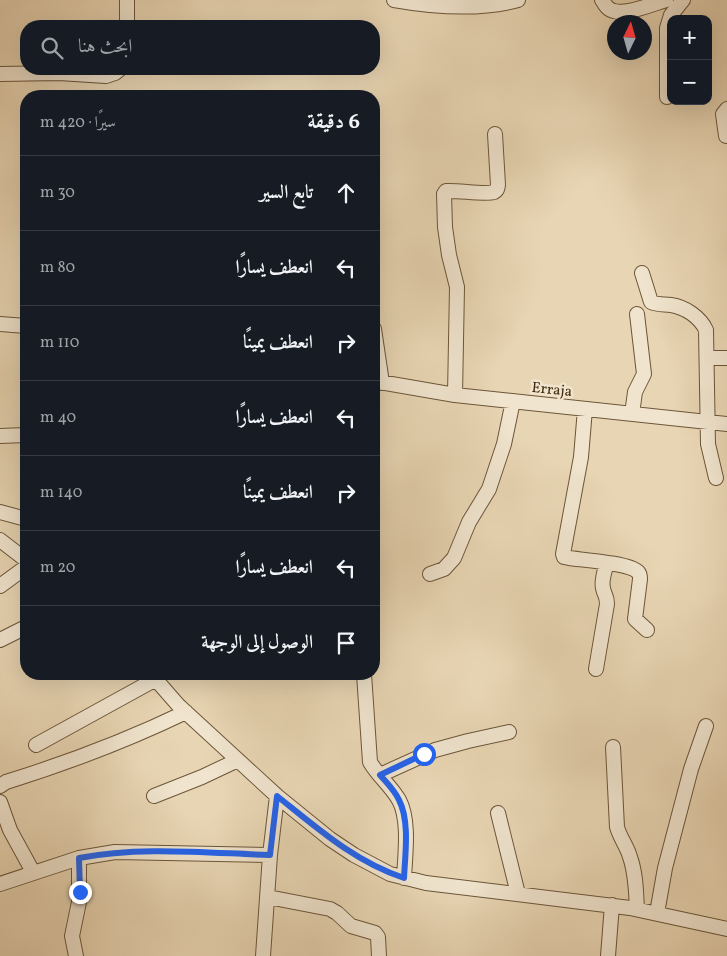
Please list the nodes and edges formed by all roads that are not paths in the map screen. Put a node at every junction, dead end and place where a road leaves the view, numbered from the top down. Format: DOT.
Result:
graph roads {
  1 [pos="127,0"];
  2 [pos="394,0"];
  3 [pos="518,0"];
  4 [pos="602,0"];
  5 [pos="666,0"];
  6 [pos="684,0"];
  7 [pos="127,20"];
  8 [pos="667,60"];
  9 [pos="0,74"];
  10 [pos="20,74"];
  11 [pos="90,75"];
  12 [pos="109,75"];
  13 [pos="727,109"];
  14 [pos="495,134"];
  15 [pos="726,136"];
  16 [pos="642,273"];
  17 [pos="637,314"];
  18 [pos="0,324"];
  19 [pos="20,326"];
  20 [pos="708,358"];
  21 [pos="727,358"];
  22 [pos="380,382"];
  23 [pos="455,395"];
  24 [pos="513,401"];
  25 [pos="585,409"];
  26 [pos="632,414"];
  27 [pos="708,422"];
  28 [pos="727,424"];
  29 [pos="20,435"];
  30 [pos="0,436"];
  31 [pos="716,478"];
  32 [pos="0,512"];
  33 [pos="20,517"];
  34 [pos="0,540"];
  35 [pos="20,555"];
  36 [pos="607,563"];
  37 [pos="20,571"];
  38 [pos="430,574"];
  39 [pos="0,586"];
  40 [pos="20,630"];
  41 [pos="646,630"];
  42 [pos="0,640"];
  43 [pos="596,669"];
  44 [pos="146,680"];
  45 [pos="157,680"];
  46 [pos="364,680"];
  47 [pos="186,712"];
  48 [pos="706,726"];
  49 [pos="509,732"];
  50 [pos="36,745"];
  51 [pos="613,747"];
  52 [pos="238,760"];
  53 [pos="380,775"];
  54 [pos="0,786"];
  55 [pos="154,796"];
  56 [pos="277,796"];
  57 [pos="0,802"];
  58 [pos="498,812"];
  59 [pos="270,855"];
  60 [pos="79,858"];
  61 [pos="33,872"];
  62 [pos="404,878"];
  63 [pos="0,884"];
  64 [pos="518,894"];
  65 [pos="268,897"];
  66 [pos="612,905"];
  67 [pos="637,909"];
  68 [pos="657,914"];
  69 [pos="727,929"];
  70 [pos="76,956"];
  71 [pos="263,956"];
  72 [pos="379,956"];
  73 [pos="608,956"];
  1 -- 7 [label="street"];
  2 -- 3 [label="street"];
  4 -- 5 [label="street"];
  6 -- 8 [label="street"];
  9 -- 10 [label="street"];
  11 -- 12 [label="street"];
  13 -- 15 [label="street"];
  14 -- 23 [label="street"];
  16 -- 20 [label="street"];
  17 -- 26 [label="street"];
  18 -- 19 [label="street"];
  20 -- 21 [label="street"];
  20 -- 27 [label="street"];
  22 -- 23 [label="street, Erraja"];
  23 -- 24 [label="street, Erraja"];
  24 -- 25 [label="street, Erraja"];
  24 -- 38 [label="street"];
  25 -- 26 [label="street, Erraja"];
  25 -- 36 [label="street"];
  26 -- 27 [label="street, Erraja"];
  27 -- 28 [label="street, Erraja"];
  27 -- 31 [label="street"];
  29 -- 30 [label="street"];
  32 -- 33 [label="street"];
  34 -- 35 [label="street"];
  36 -- 41 [label="street"];
  36 -- 43 [label="street"];
  37 -- 39 [label="street"];
  40 -- 42 [label="street"];
  44 -- 50 [label="street"];
  45 -- 47 [label="street"];
  46 -- 53 [label="street"];
  47 -- 52 [label="street"];
  47 -- 54 [label="street"];
  48 -- 68 [label="street"];
  49 -- 53 [label="street"];
  51 -- 67 [label="street"];
  52 -- 55 [label="street"];
  52 -- 56 [label="street"];
  53 -- 62 [label="street"];
  56 -- 59 [label="street"];
  56 -- 62 [label="street"];
  57 -- 61 [label="street"];
  58 -- 64 [label="street"];
  59 -- 60 [label="street"];
  59 -- 65 [label="street"];
  60 -- 61 [label="street"];
  60 -- 70 [label="street"];
  61 -- 63 [label="street"];
  62 -- 64 [label="street"];
  64 -- 66 [label="street"];
  65 -- 71 [label="street"];
  65 -- 72 [label="street"];
  66 -- 67 [label="street"];
  66 -- 73 [label="street"];
  67 -- 68 [label="street"];
  68 -- 69 [label="street"];
}
